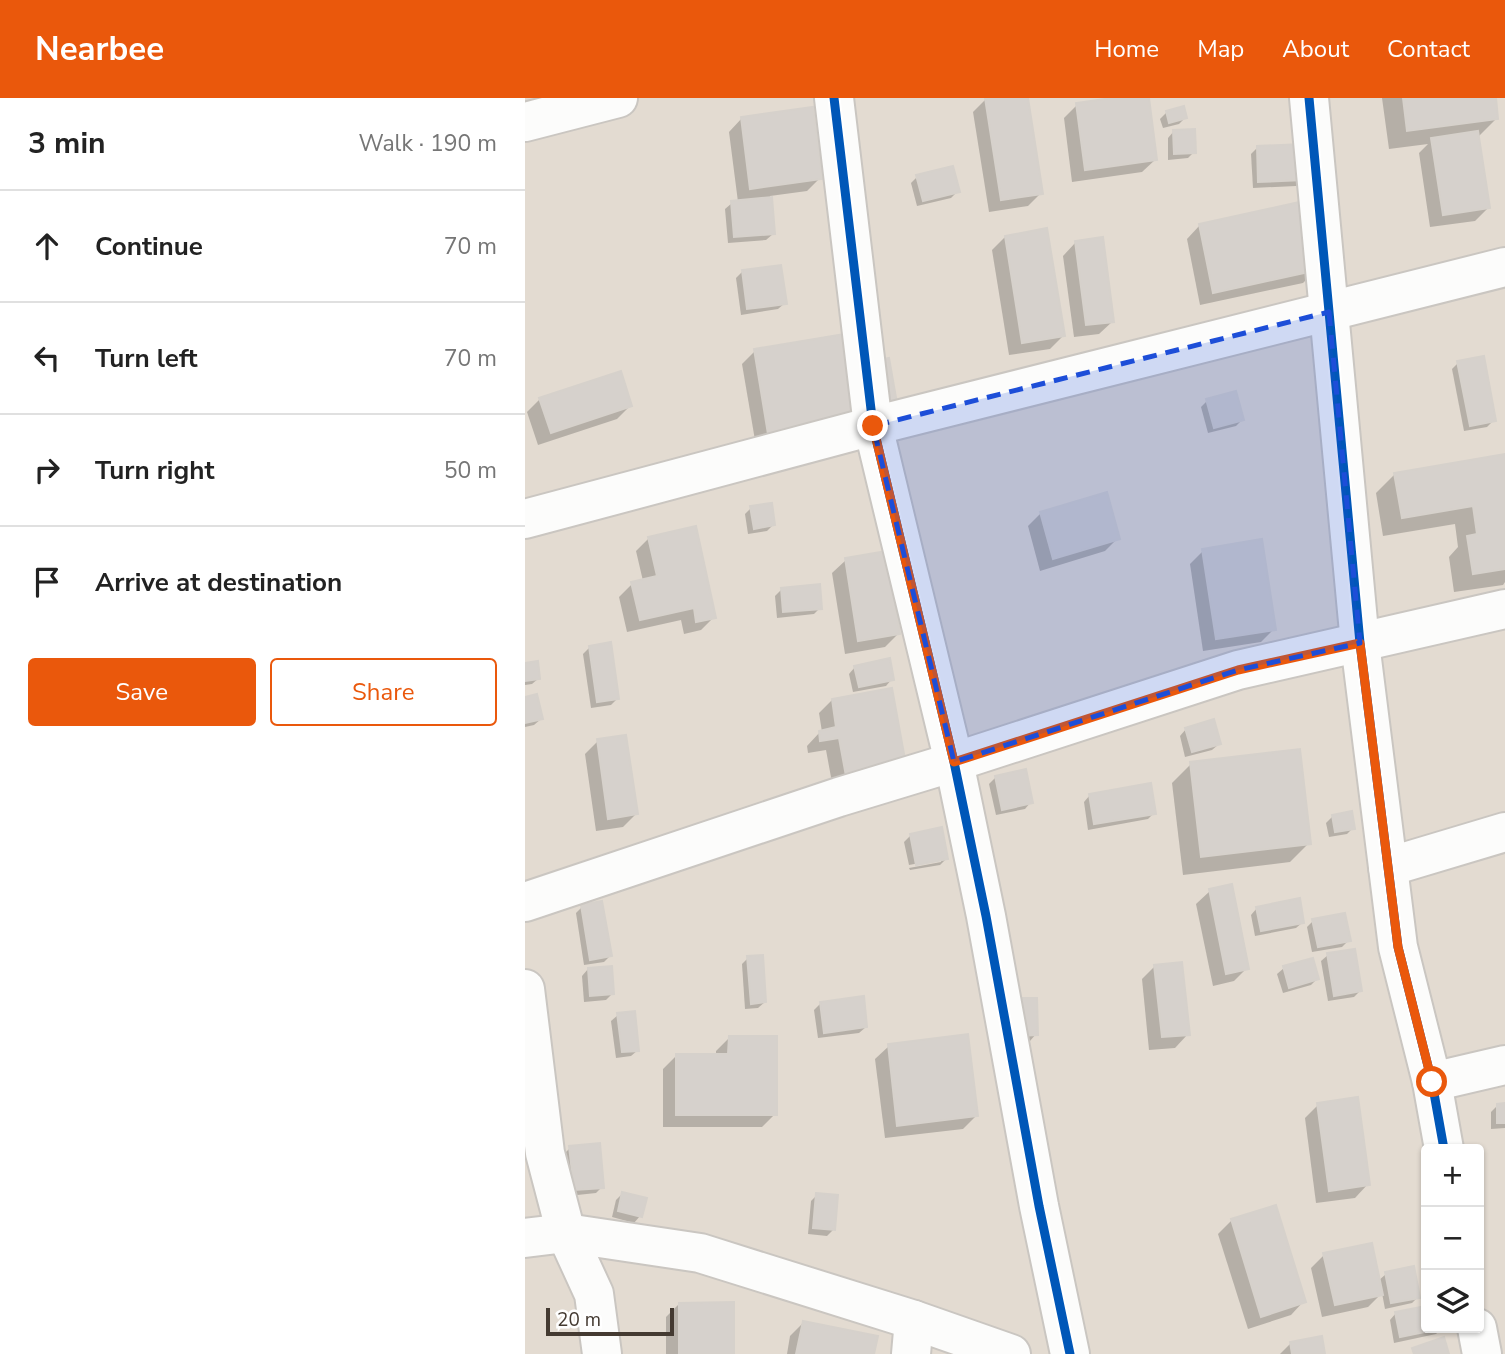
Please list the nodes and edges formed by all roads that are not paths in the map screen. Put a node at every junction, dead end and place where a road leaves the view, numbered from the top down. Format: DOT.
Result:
graph roads {
  1 [pos="618,98"];
  2 [pos="834,98"];
  3 [pos="1309,98"];
  4 [pos="525,122"];
  5 [pos="1505,267"];
  6 [pos="1329,312"];
  7 [pos="873,426"];
  8 [pos="525,519"];
  9 [pos="1505,609"];
  10 [pos="1360,643"];
  11 [pos="954,762"];
  12 [pos="1505,832"];
  13 [pos="1388,867"];
  14 [pos="525,902"];
  15 [pos="525,989"];
  16 [pos="1505,1065"];
  17 [pos="1432,1082"];
  18 [pos="1443,1144"];
  19 [pos="566,1233"];
  20 [pos="525,1238"];
  21 [pos="1478,1333"];
  22 [pos="913,1337"];
  23 [pos="602,1354"];
  24 [pos="1011,1354"];
  25 [pos="1070,1354"];
  26 [pos="1482,1354"];
  1 -- 4 [label="street"];
  2 -- 7 [label="street"];
  3 -- 6 [label="street"];
  5 -- 6 [label="street"];
  6 -- 7 [label="street"];
  6 -- 10 [label="street"];
  7 -- 8 [label="street"];
  7 -- 11 [label="street"];
  9 -- 10 [label="street"];
  10 -- 11 [label="street"];
  10 -- 13 [label="street"];
  11 -- 14 [label="street"];
  11 -- 25 [label="street"];
  12 -- 13 [label="street"];
  13 -- 17 [label="street"];
  15 -- 19 [label="street"];
  16 -- 17 [label="street"];
  17 -- 18 [label="street"];
  19 -- 20 [label="street"];
  19 -- 22 [label="street"];
  19 -- 23 [label="street"];
  21 -- 26 [label="street"];
  22 -- 24 [label="street"];
}
